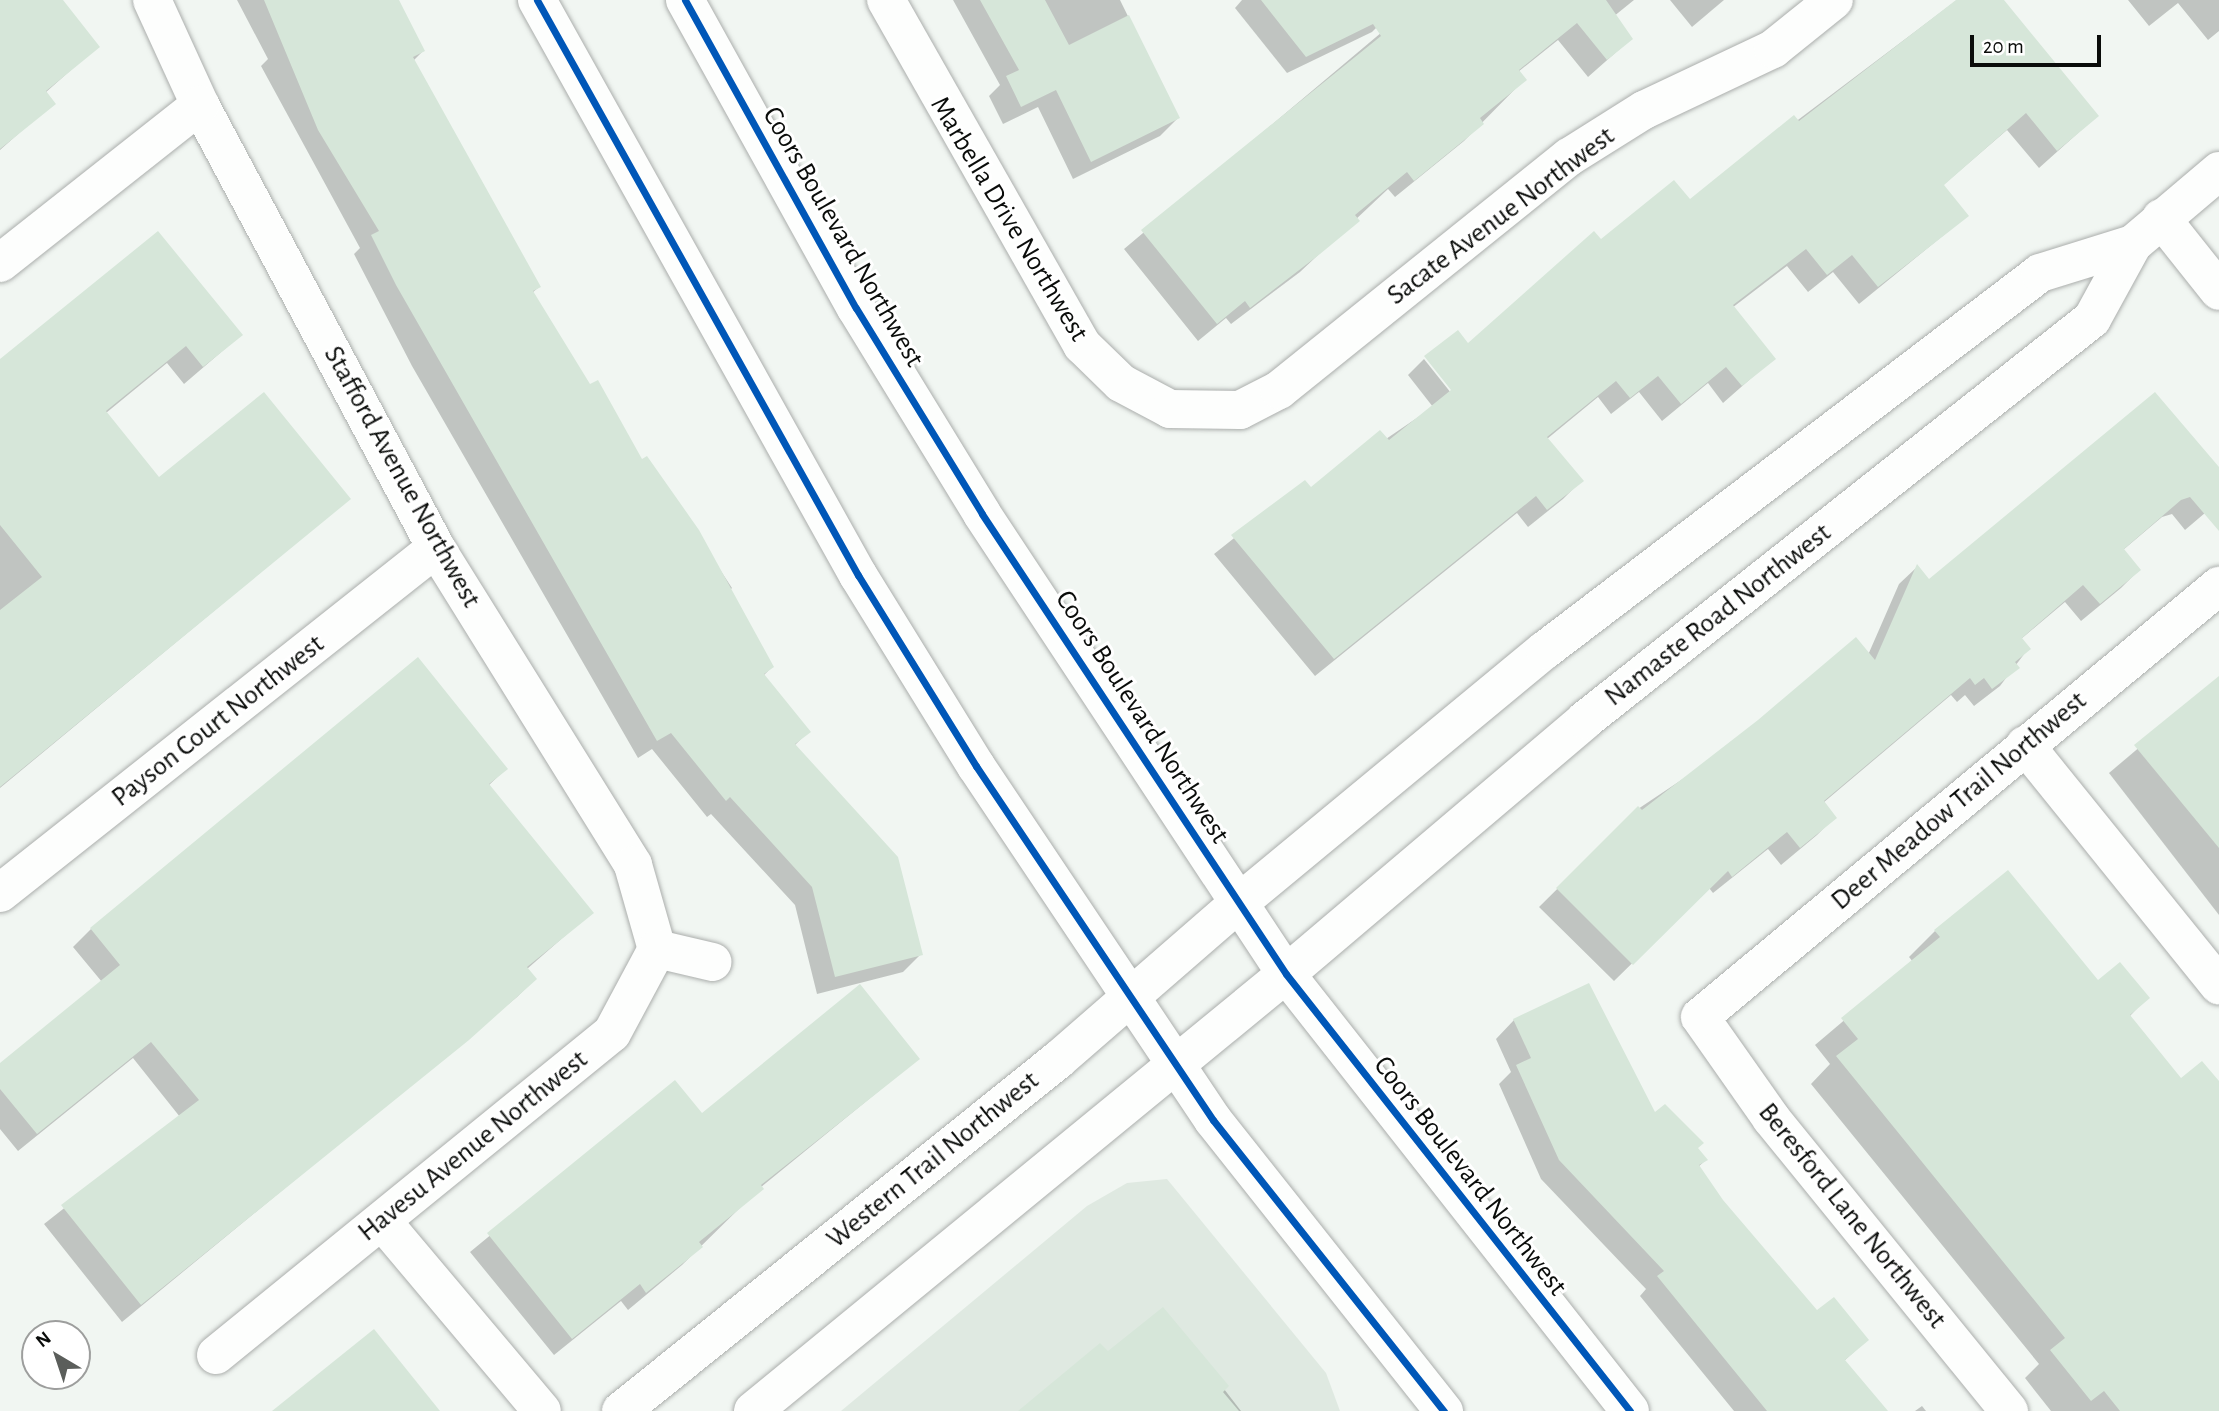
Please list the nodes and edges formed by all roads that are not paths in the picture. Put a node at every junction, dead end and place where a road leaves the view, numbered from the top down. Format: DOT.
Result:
graph roads {
  1 [pos="152,0"];
  2 [pos="537,0"];
  3 [pos="685,0"];
  4 [pos="886,0"];
  5 [pos="1834,0"];
  6 [pos="200,105"];
  7 [pos="2219,171"];
  8 [pos="2161,218"];
  9 [pos="2133,244"];
  10 [pos="0,263"];
  11 [pos="2219,291"];
  12 [pos="1209,408"];
  13 [pos="436,548"];
  14 [pos="2219,586"];
  15 [pos="2025,746"];
  16 [pos="0,893"];
  17 [pos="1240,902"];
  18 [pos="657,949"];
  19 [pos="713,962"];
  20 [pos="1286,974"];
  21 [pos="2219,985"];
  22 [pos="1127,998"];
  23 [pos="1700,1017"];
  24 [pos="1177,1069"];
  25 [pos="382,1221"];
  26 [pos="216,1355"];
  27 [pos="542,1411"];
  28 [pos="621,1411"];
  29 [pos="753,1411"];
  30 [pos="1444,1411"];
  31 [pos="1630,1411"];
  32 [pos="2009,1411"];
  1 -- 6 [label="street, Stafford Avenue Northwest"];
  2 -- 22 [label="street"];
  3 -- 17 [label="street, Coors Boulevard Northwest"];
  4 -- 12 [label="street, Marbella Drive Northwest"];
  5 -- 12 [label="street, Sacate Avenue Northwest"];
  6 -- 10 [label="street"];
  6 -- 13 [label="street, Stafford Avenue Northwest"];
  7 -- 8 [label="street, Namaste Road Northwest"];
  8 -- 9 [label="street, Namaste Road Northwest"];
  8 -- 11 [label="street"];
  9 -- 17 [label="street, Namaste Road Northwest"];
  9 -- 20 [label="street, Namaste Road Northwest"];
  13 -- 16 [label="street, Payson Court Northwest"];
  13 -- 18 [label="street, Stafford Avenue Northwest"];
  14 -- 15 [label="street, Deer Meadow Trail Northwest"];
  15 -- 21 [label="street"];
  15 -- 23 [label="street, Deer Meadow Trail Northwest"];
  17 -- 20 [label="street, Coors Boulevard Northwest"];
  17 -- 22 [label="street, Western Trail Northwest"];
  18 -- 19 [label="street"];
  18 -- 25 [label="street, Havesu Avenue Northwest"];
  20 -- 24 [label="street"];
  20 -- 31 [label="street, Coors Boulevard Northwest"];
  22 -- 24 [label="street"];
  22 -- 28 [label="street, Western Trail Northwest"];
  23 -- 32 [label="street, Beresford Lane Northwest"];
  24 -- 29 [label="street"];
  24 -- 30 [label="street"];
  25 -- 26 [label="street, Havesu Avenue Northwest"];
  25 -- 27 [label="street"];
}
